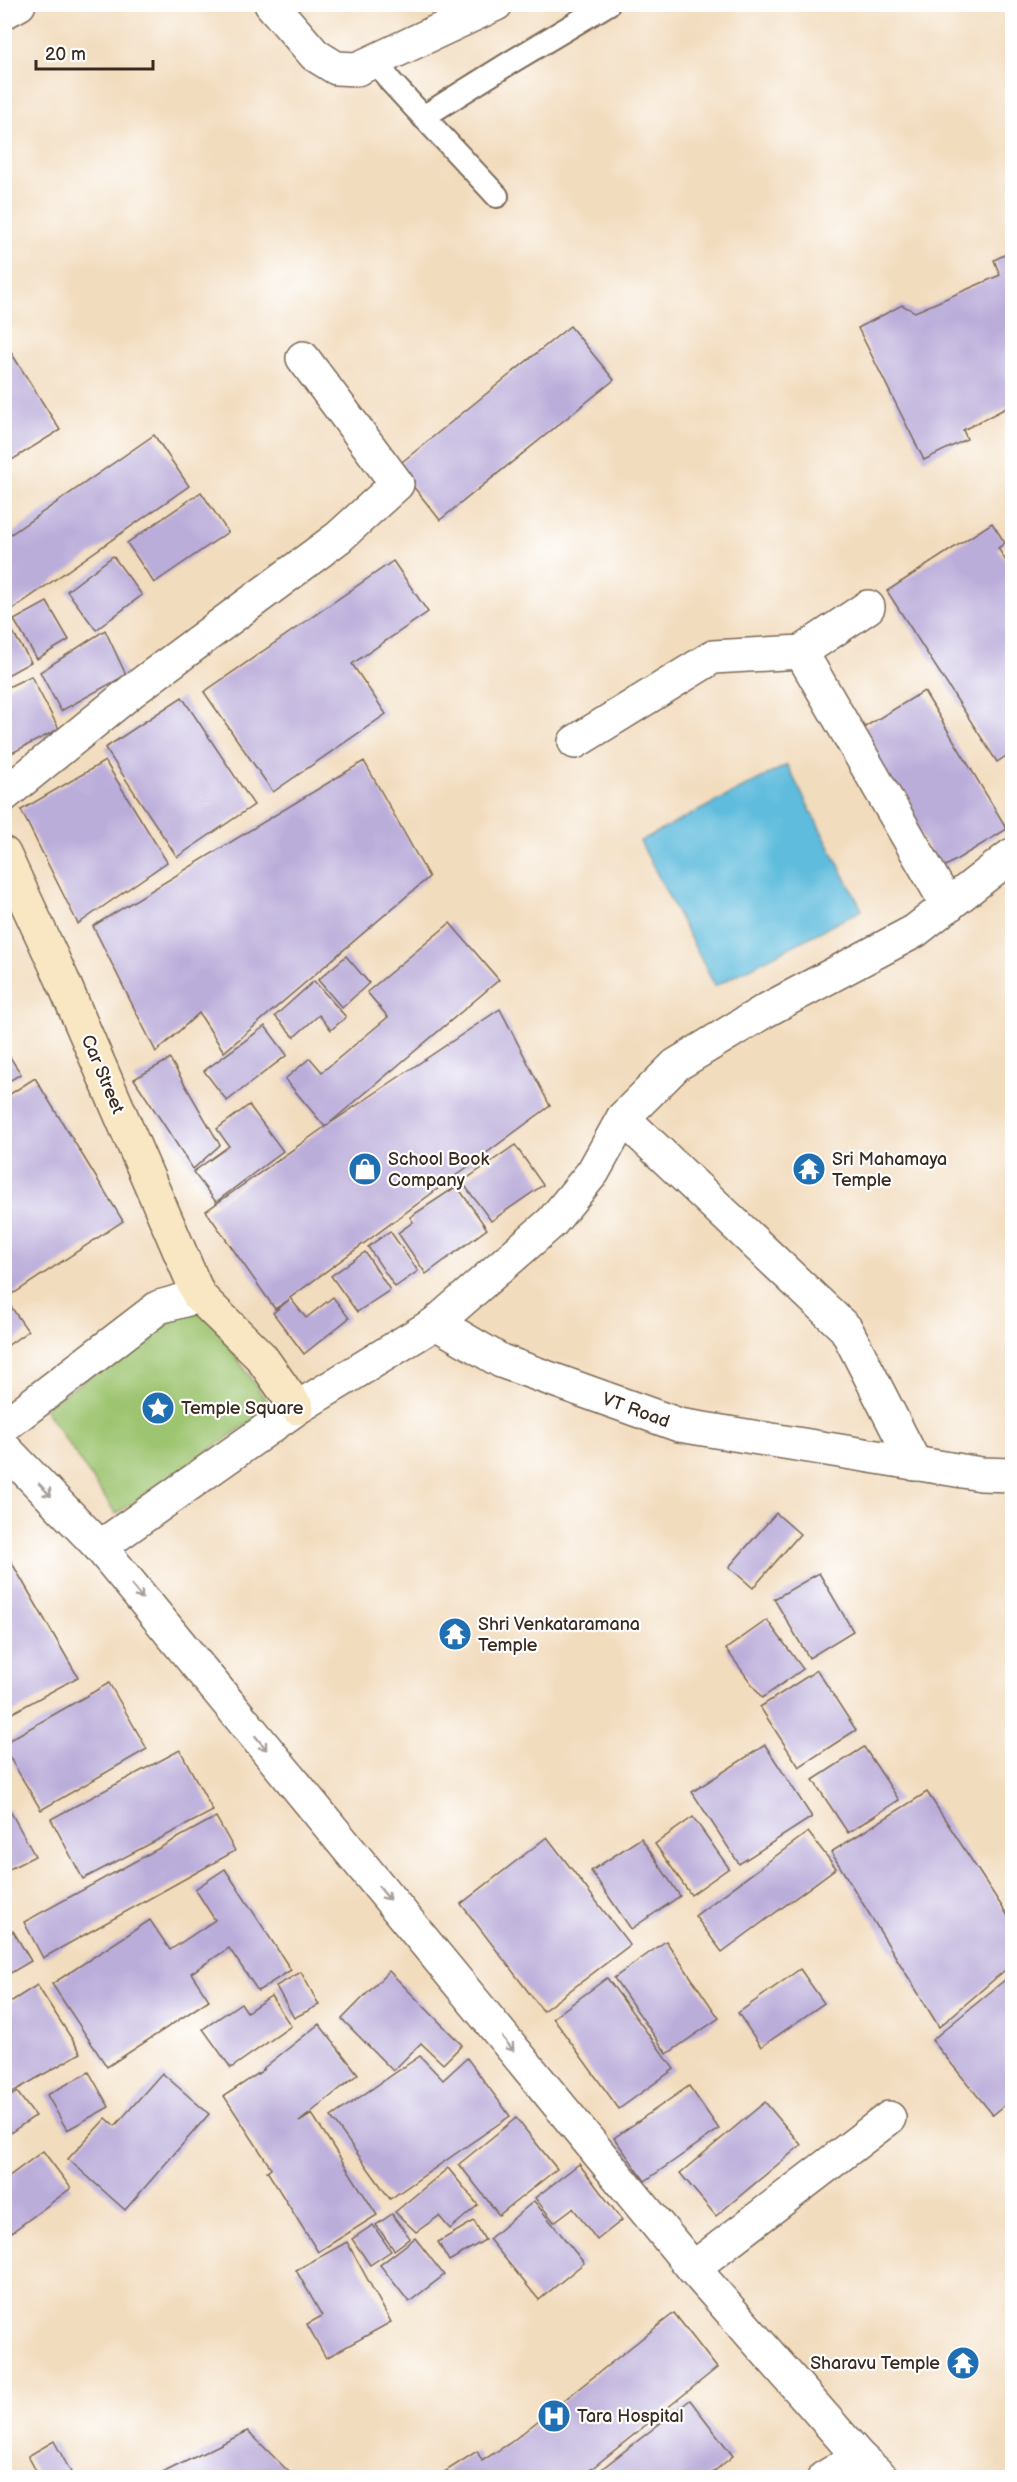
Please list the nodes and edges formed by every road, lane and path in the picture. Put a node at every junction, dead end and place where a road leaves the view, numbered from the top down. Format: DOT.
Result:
graph roads {
  1 [pos="19,4"];
  2 [pos="271,4"];
  3 [pos="496,4"];
  4 [pos="608,4"];
  5 [pos="4,12"];
  6 [pos="375,61"];
  7 [pos="423,117"];
  8 [pos="497,196"];
  9 [pos="303,358"];
  10 [pos="868,607"];
  11 [pos="801,652"];
  12 [pos="575,742"];
  13 [pos="4,795"];
  14 [pos="4,854"];
  15 [pos="1012,855"];
  16 [pos="948,906"];
  17 [pos="623,1118"];
  18 [pos="199,1296"];
  19 [pos="436,1323"];
  20 [pos="297,1408"];
  21 [pos="4,1426"];
  22 [pos="4,1448"];
  23 [pos="915,1464"];
  24 [pos="1012,1475"];
  25 [pos="99,1547"];
  26 [pos="889,2118"];
  27 [pos="693,2268"];
  28 [pos="870,2467"];
  29 [pos="824,2478"];
  1 -- 5 [label="street"];
  2 -- 6 [label="street"];
  3 -- 6 [label="street"];
  4 -- 7 [label="lane"];
  6 -- 7 [label="lane"];
  7 -- 8 [label="lane"];
  9 -- 13 [label="street"];
  10 -- 11 [label="street"];
  11 -- 12 [label="street"];
  11 -- 16 [label="street"];
  14 -- 18 [label="main road, Car Street"];
  15 -- 16 [label="street"];
  16 -- 17 [label="street"];
  17 -- 19 [label="street"];
  17 -- 23 [label="street"];
  18 -- 20 [label="main road"];
  18 -- 21 [label="street"];
  19 -- 20 [label="street"];
  19 -- 23 [label="street, VT Road"];
  20 -- 25 [label="street"];
  22 -- 25 [label="street, one-way"];
  23 -- 24 [label="street, VT Road"];
  25 -- 27 [label="street, one-way"];
  26 -- 27 [label="street"];
  27 -- 28 [label="street"];
  28 -- 29 [label="street"];
}
